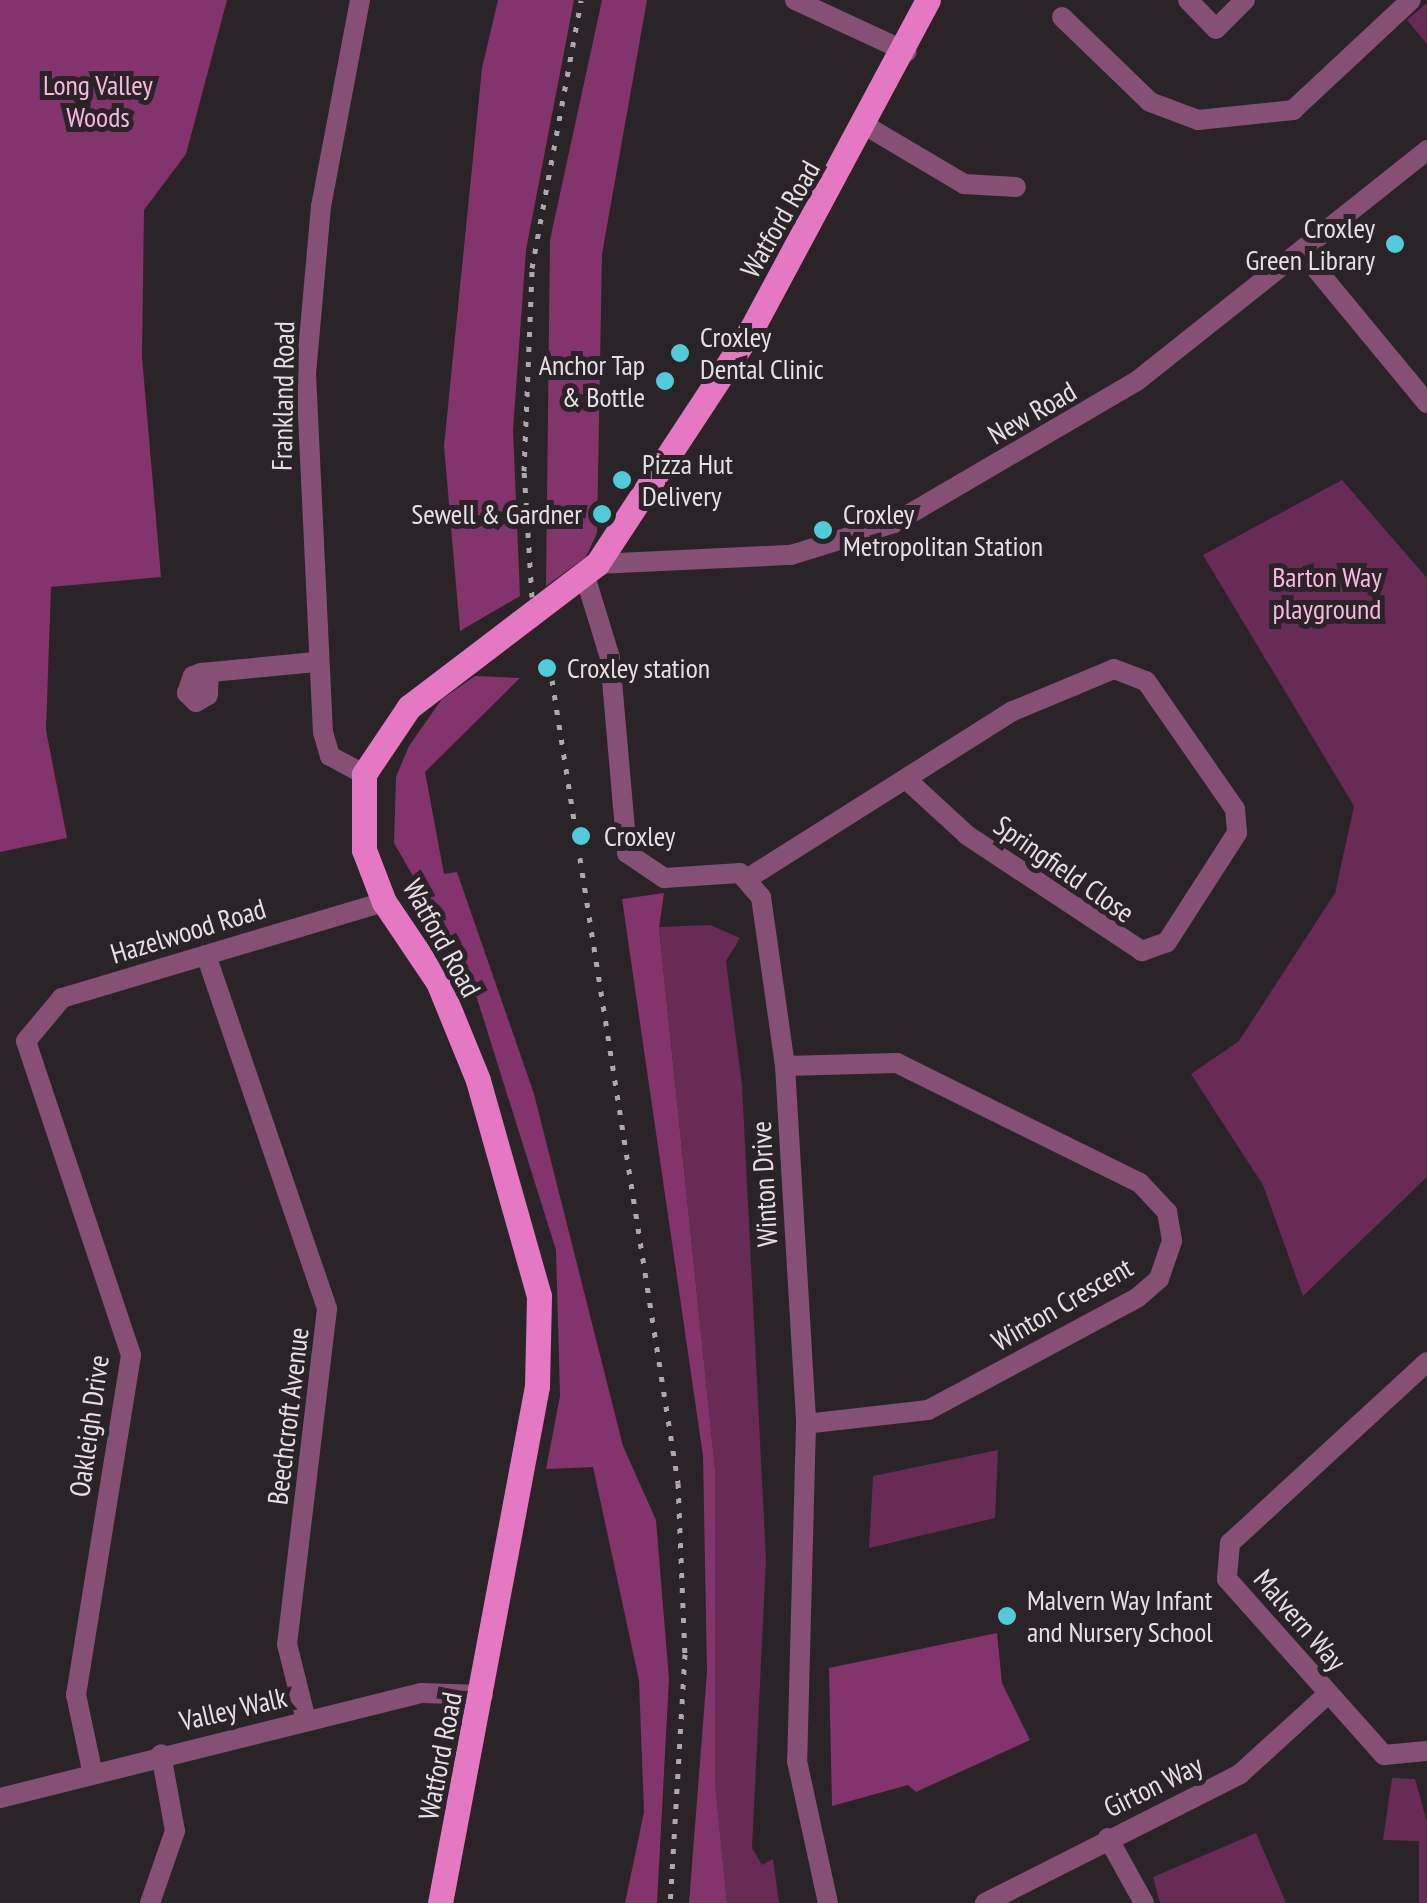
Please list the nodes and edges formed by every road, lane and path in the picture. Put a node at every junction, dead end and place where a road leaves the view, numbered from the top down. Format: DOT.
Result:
graph roads {
  1 [pos="360,0"];
  2 [pos="795,0"];
  3 [pos="928,0"];
  4 [pos="1188,0"];
  5 [pos="1245,0"];
  6 [pos="1411,0"];
  7 [pos="1062,16"];
  8 [pos="907,52"];
  9 [pos="868,128"];
  10 [pos="1427,150"];
  11 [pos="1016,188"];
  12 [pos="1302,252"];
  13 [pos="1427,402"];
  14 [pos="591,570"];
  15 [pos="315,662"];
  16 [pos="209,673"];
  17 [pos="364,774"];
  18 [pos="908,781"];
  19 [pos="750,877"];
  20 [pos="384,902"];
  21 [pos="206,955"];
  22 [pos="26,1041"];
  23 [pos="785,1066"];
  24 [pos="1427,1362"];
  25 [pos="806,1424"];
  26 [pos="1328,1694"];
  27 [pos="483,1695"];
  28 [pos="306,1720"];
  29 [pos="1427,1751"];
  30 [pos="161,1754"];
  31 [pos="92,1770"];
  32 [pos="0,1798"];
  33 [pos="1108,1838"];
  34 [pos="150,1903"];
  35 [pos="440,1903"];
  36 [pos="828,1903"];
  37 [pos="985,1903"];
  38 [pos="1144,1903"];
  1 -- 15 [label="street, Frankland Road"];
  2 -- 8 [label="street"];
  3 -- 8 [label="main road, Watford Road"];
  4 -- 5 [label="street"];
  6 -- 7 [label="street"];
  8 -- 9 [label="main road, Watford Road"];
  9 -- 11 [label="street"];
  9 -- 14 [label="main road, Watford Road"];
  10 -- 12 [label="street, New Road"];
  12 -- 13 [label="street"];
  12 -- 14 [label="street, New Road"];
  14 -- 17 [label="main road, Watford Road"];
  14 -- 19 [label="street"];
  15 -- 16 [label="street"];
  15 -- 17 [label="street, Frankland Road"];
  17 -- 20 [label="main road, Watford Road"];
  18 -- 18 [label="street, Springfield Close"];
  18 -- 19 [label="street, Springfield Close"];
  19 -- 23 [label="street, Winton Drive"];
  20 -- 21 [label="street, Hazelwood Road"];
  20 -- 27 [label="main road, Watford Road"];
  21 -- 22 [label="street, Hazelwood Road"];
  21 -- 28 [label="street, Beechcroft Avenue"];
  22 -- 31 [label="street, Oakleigh Drive"];
  23 -- 25 [label="street, Winton Drive"];
  23 -- 25 [label="street, Winton Crescent"];
  24 -- 26 [label="street, Malvern Way"];
  25 -- 36 [label="street, Winton Drive"];
  26 -- 29 [label="street, Malvern Way"];
  26 -- 33 [label="street, Girton Way"];
  27 -- 28 [label="street, Valley Walk"];
  27 -- 35 [label="main road, Watford Road"];
  28 -- 30 [label="street, Valley Walk"];
  30 -- 31 [label="street, Valley Walk"];
  30 -- 34 [label="street"];
  31 -- 32 [label="street, Valley Walk"];
  33 -- 37 [label="street, Girton Way"];
  33 -- 38 [label="street"];
}
